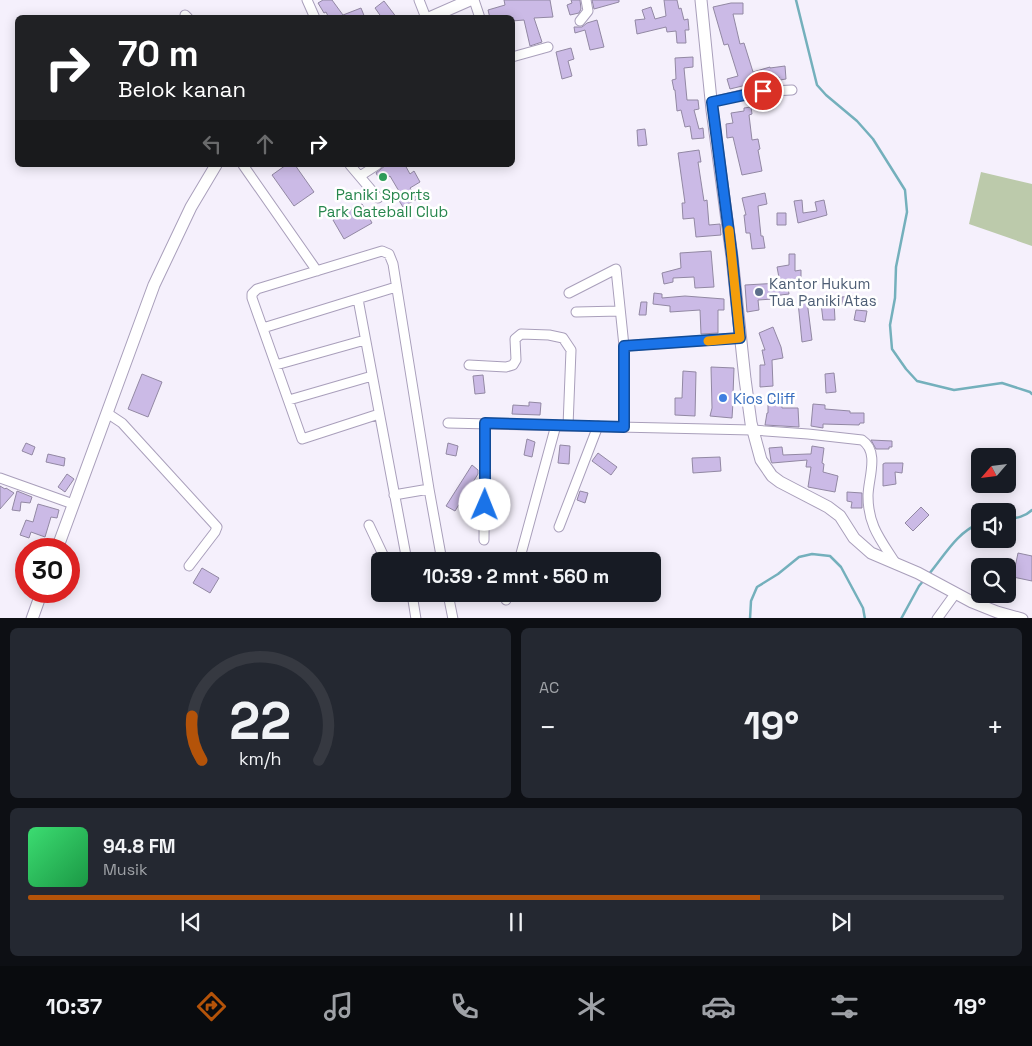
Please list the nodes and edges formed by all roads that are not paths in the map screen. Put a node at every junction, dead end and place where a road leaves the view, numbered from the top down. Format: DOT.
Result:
graph roads {
  1 [pos="307,0"];
  2 [pos="419,0"];
  3 [pos="470,0"];
  4 [pos="474,0"];
  5 [pos="586,0"];
  6 [pos="701,0"];
  7 [pos="314,15"];
  8 [pos="426,15"];
  9 [pos="435,15"];
  10 [pos="479,15"];
  11 [pos="580,21"];
  12 [pos="548,47"];
  13 [pos="515,56"];
  14 [pos="792,90"];
  15 [pos="712,102"];
  16 [pos="215,167"];
  17 [pos="244,167"];
  18 [pos="352,167"];
  19 [pos="374,167"];
  20 [pos="360,176"];
  21 [pos="378,198"];
  22 [pos="317,272"];
  23 [pos="396,287"];
  24 [pos="568,294"];
  25 [pos="358,299"];
  26 [pos="620,311"];
  27 [pos="576,312"];
  28 [pos="263,328"];
  29 [pos="740,338"];
  30 [pos="365,340"];
  31 [pos="624,346"];
  32 [pos="276,365"];
  33 [pos="468,365"];
  34 [pos="372,376"];
  35 [pos="289,400"];
  36 [pos="107,413"];
  37 [pos="379,414"];
  38 [pos="448,423"];
  39 [pos="485,423"];
  40 [pos="556,425"];
  41 [pos="568,426"];
  42 [pos="598,426"];
  43 [pos="624,427"];
  44 [pos="752,430"];
  45 [pos="0,478"];
  46 [pos="428,489"];
  47 [pos="394,495"];
  48 [pos="73,504"];
  49 [pos="369,525"];
  50 [pos="559,527"];
  51 [pos="61,538"];
  52 [pos="484,540"];
  53 [pos="382,552"];
  54 [pos="405,552"];
  55 [pos="440,552"];
  56 [pos="521,552"];
  57 [pos="897,565"];
  58 [pos="189,566"];
  59 [pos="955,594"];
  60 [pos="413,602"];
  61 [pos="450,602"];
  62 [pos="38,603"];
  63 [pos="414,617"];
  64 [pos="1009,617"];
  65 [pos="32,618"];
  66 [pos="453,618"];
  67 [pos="937,618"];
  68 [pos="1022,618"];
  1 -- 7 [label="street"];
  2 -- 8 [label="street"];
  3 -- 9 [label="street"];
  4 -- 10 [label="street"];
  5 -- 11 [label="street"];
  6 -- 15 [label="street"];
  12 -- 13 [label="street"];
  14 -- 15 [label="street"];
  15 -- 29 [label="street"];
  16 -- 36 [label="street"];
  17 -- 22 [label="street"];
  18 -- 20 [label="street"];
  19 -- 20 [label="street"];
  20 -- 21 [label="street"];
  22 -- 23 [label="street"];
  22 -- 28 [label="street"];
  23 -- 25 [label="street"];
  23 -- 46 [label="street"];
  24 -- 26 [label="street"];
  25 -- 28 [label="street"];
  25 -- 30 [label="street"];
  26 -- 27 [label="street"];
  26 -- 31 [label="street"];
  28 -- 32 [label="street"];
  29 -- 31 [label="street"];
  29 -- 44 [label="street"];
  30 -- 32 [label="street"];
  30 -- 34 [label="street"];
  31 -- 43 [label="street"];
  32 -- 35 [label="street"];
  33 -- 41 [label="street"];
  34 -- 35 [label="street"];
  34 -- 37 [label="street"];
  35 -- 37 [label="street"];
  36 -- 48 [label="street"];
  36 -- 58 [label="street"];
  37 -- 47 [label="street"];
  38 -- 39 [label="street"];
  39 -- 40 [label="street"];
  39 -- 52 [label="street"];
  40 -- 41 [label="street"];
  40 -- 56 [label="street"];
  41 -- 42 [label="street"];
  42 -- 43 [label="street"];
  42 -- 50 [label="street"];
  43 -- 44 [label="street"];
  44 -- 57 [label="street"];
  44 -- 57 [label="street"];
  45 -- 48 [label="street"];
  46 -- 47 [label="street"];
  46 -- 55 [label="street"];
  47 -- 54 [label="street"];
  48 -- 51 [label="street"];
  49 -- 53 [label="street"];
  57 -- 59 [label="street"];
  59 -- 64 [label="street"];
  59 -- 67 [label="street"];
  60 -- 63 [label="street"];
  61 -- 66 [label="street"];
  62 -- 65 [label="street"];
  64 -- 68 [label="street"];
}
